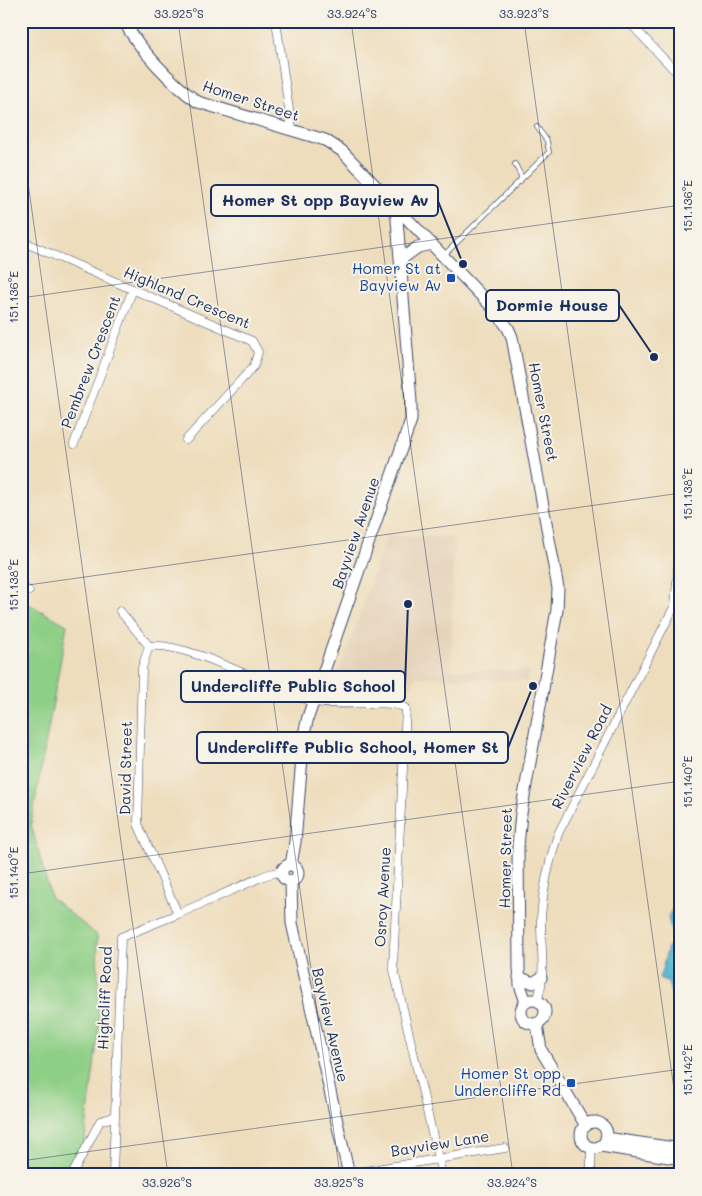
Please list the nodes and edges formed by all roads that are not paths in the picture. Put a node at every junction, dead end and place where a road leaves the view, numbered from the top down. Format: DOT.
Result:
graph roads {
  1 [pos="124,21"];
  2 [pos="276,21"];
  3 [pos="628,21"];
  4 [pos="681,77"];
  5 [pos="537,127"];
  6 [pos="292,130"];
  7 [pos="515,164"];
  8 [pos="520,182"];
  9 [pos="396,206"];
  10 [pos="21,241"];
  11 [pos="432,244"];
  12 [pos="444,255"];
  13 [pos="400,260"];
  14 [pos="133,289"];
  15 [pos="186,440"];
  16 [pos="74,444"];
  17 [pos="681,534"];
  18 [pos="21,586"];
  19 [pos="29,590"];
  20 [pos="120,611"];
  21 [pos="149,646"];
  22 [pos="313,702"];
  23 [pos="286,868"];
  24 [pos="178,914"];
  25 [pos="519,977"];
  26 [pos="541,978"];
  27 [pos="531,1002"];
  28 [pos="537,1024"];
  29 [pos="114,1117"];
  30 [pos="586,1126"];
  31 [pos="599,1144"];
  32 [pos="505,1148"];
  33 [pos="681,1149"];
  34 [pos="439,1159"];
  35 [pos="681,1159"];
  36 [pos="346,1174"];
  37 [pos="72,1175"];
  38 [pos="113,1175"];
  39 [pos="442,1175"];
  40 [pos="591,1175"];
  1 -- 6 [label="main road, Homer Street"];
  2 -- 6 [label="street"];
  3 -- 4 [label="street"];
  5 -- 8 [label="lane"];
  6 -- 9 [label="main road, Homer Street"];
  7 -- 8 [label="lane"];
  8 -- 12 [label="lane"];
  9 -- 11 [label="main road, Homer Street"];
  9 -- 13 [label="main road, Bayview Avenue"];
  10 -- 14 [label="street, Highland Crescent"];
  11 -- 12 [label="main road, Homer Street"];
  11 -- 13 [label="main road"];
  12 -- 25 [label="main road, Homer Street"];
  13 -- 22 [label="main road, Bayview Avenue"];
  14 -- 15 [label="street, Highland Crescent"];
  14 -- 16 [label="street, Pembrew Crescent"];
  17 -- 26 [label="street, Riverview Road"];
  18 -- 19 [label="street"];
  20 -- 21 [label="street"];
  21 -- 22 [label="street"];
  21 -- 24 [label="street, David Street"];
  22 -- 23 [label="main road, Bayview Avenue"];
  22 -- 34 [label="street, Osroy Avenue"];
  23 -- 24 [label="street, Highcliff Road"];
  23 -- 36 [label="main road, Bayview Avenue"];
  24 -- 29 [label="street, Highcliff Road"];
  25 -- 26 [label="main road"];
  25 -- 27 [label="main road, Homer Street"];
  26 -- 27 [label="street, Riverview Road"];
  27 -- 28 [label="main road"];
  27 -- 28 [label="main road"];
  28 -- 30 [label="main road"];
  29 -- 37 [label="street"];
  29 -- 38 [label="street, Highcliff Road"];
  30 -- 31 [label="main road"];
  30 -- 31 [label="main road"];
  31 -- 33 [label="main road"];
  31 -- 35 [label="main road"];
  31 -- 40 [label="street"];
  32 -- 34 [label="street, Bayview Lane"];
  34 -- 36 [label="street, Bayview Lane"];
  34 -- 39 [label="street, Osroy Avenue"];
}
